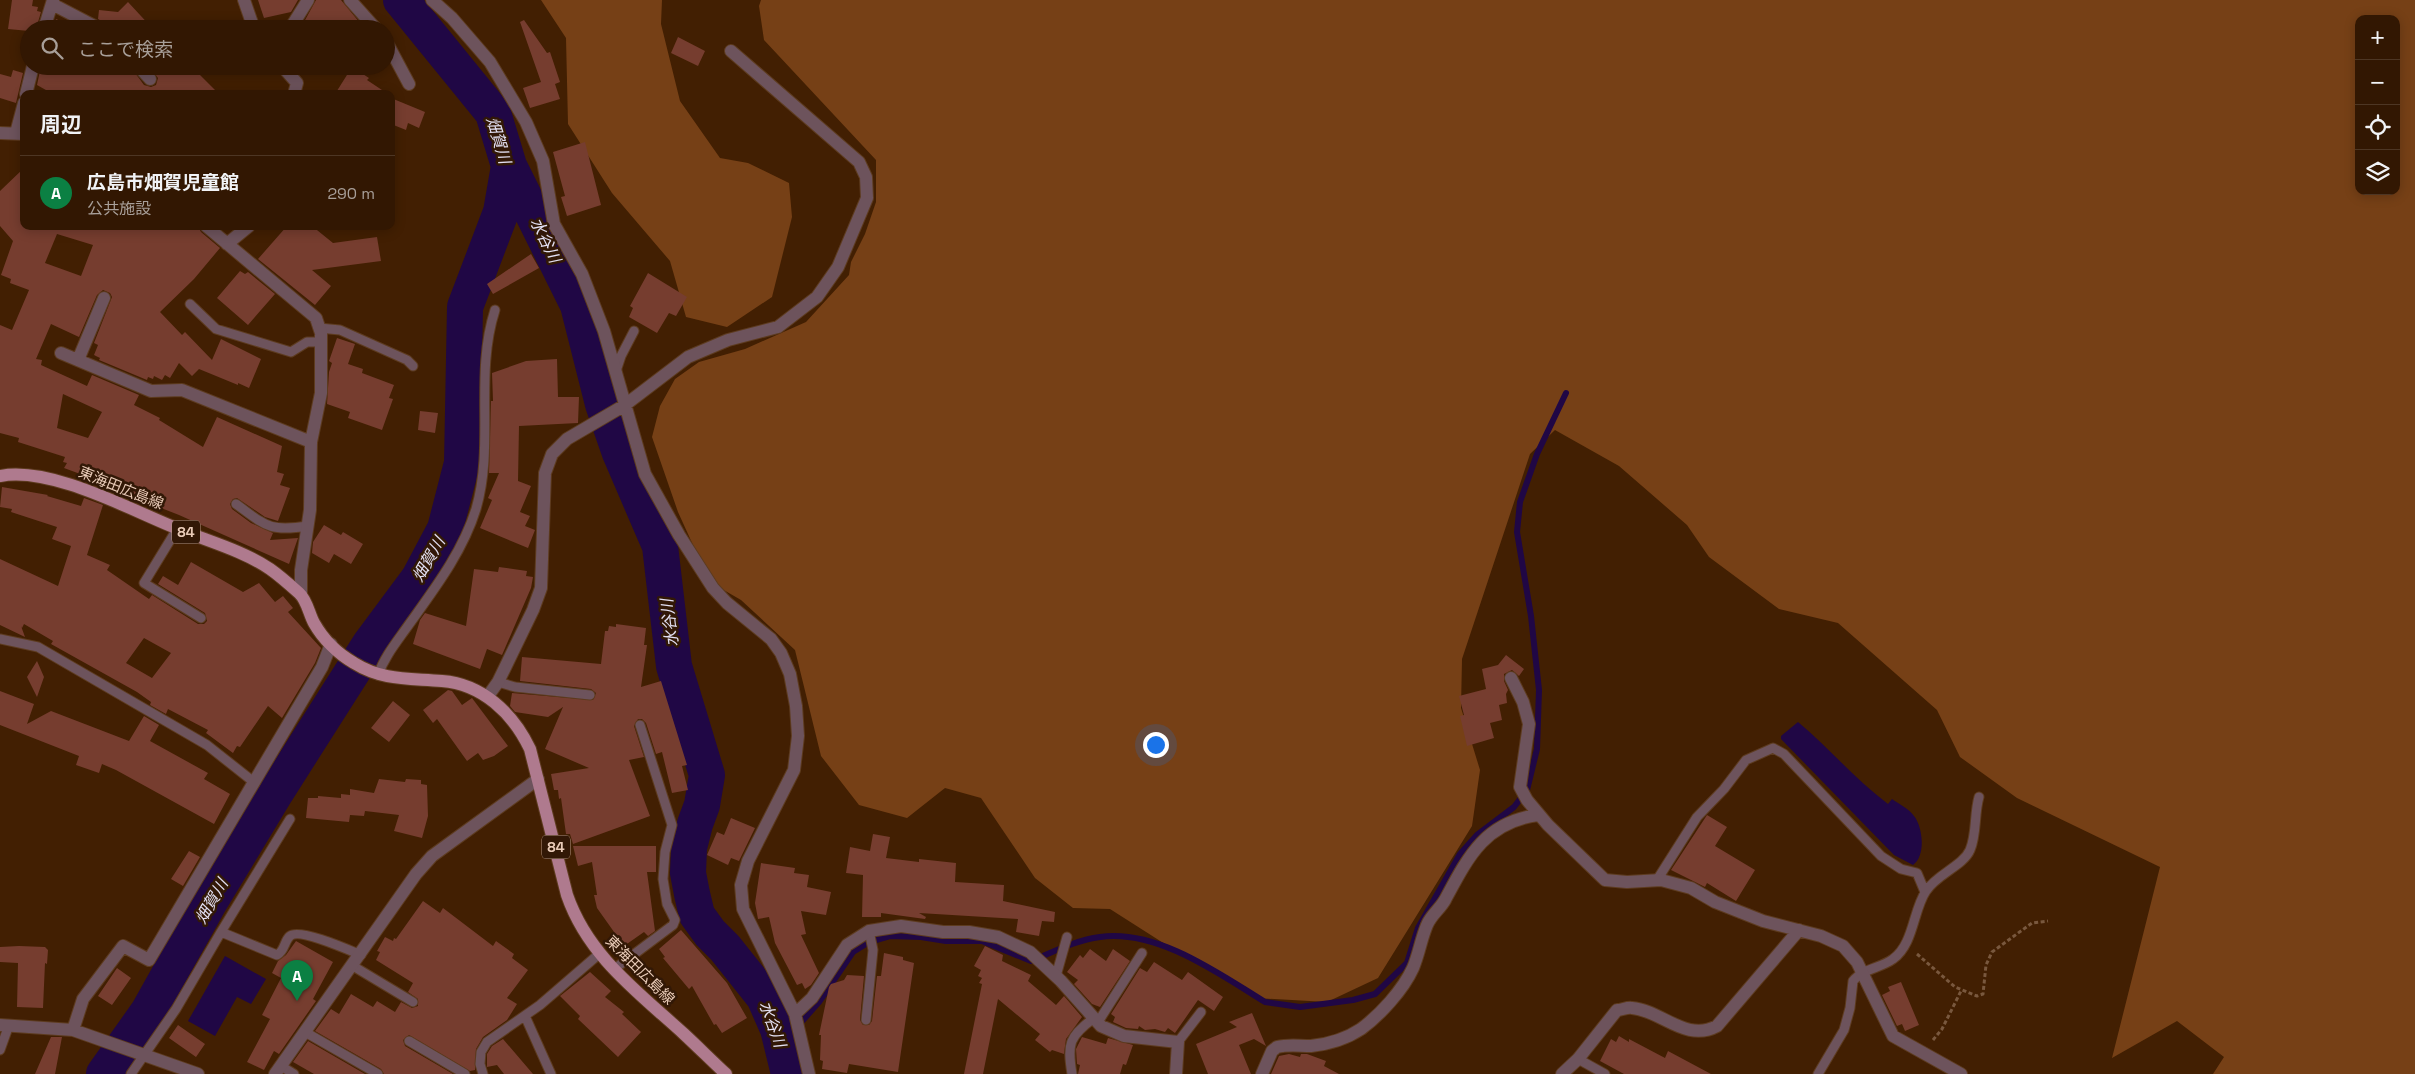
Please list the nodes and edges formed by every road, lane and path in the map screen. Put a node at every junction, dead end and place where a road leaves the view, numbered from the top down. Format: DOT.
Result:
graph roads {
  1 [pos="244,0"];
  2 [pos="308,0"];
  3 [pos="350,0"];
  4 [pos="432,0"];
  5 [pos="53,2"];
  6 [pos="47,20"];
  7 [pos="84,20"];
  8 [pos="251,20"];
  9 [pos="296,20"];
  10 [pos="368,20"];
  11 [pos="731,51"];
  12 [pos="395,59"];
  13 [pos="31,75"];
  14 [pos="146,75"];
  15 [pos="290,75"];
  16 [pos="150,79"];
  17 [pos="408,84"];
  18 [pos="27,90"];
  19 [pos="295,90"];
  20 [pos="0,133"];
  21 [pos="20,134"];
  22 [pos="211,230"];
  23 [pos="244,230"];
  24 [pos="227,244"];
  25 [pos="104,298"];
  26 [pos="190,304"];
  27 [pos="495,310"];
  28 [pos="320,328"];
  29 [pos="634,331"];
  30 [pos="320,342"];
  31 [pos="61,353"];
  32 [pos="78,360"];
  33 [pos="413,366"];
  34 [pos="615,373"];
  35 [pos="624,405"];
  36 [pos="310,442"];
  37 [pos="0,476"];
  38 [pos="236,504"];
  39 [pos="308,526"];
  40 [pos="177,529"];
  41 [pos="301,595"];
  42 [pos="201,618"];
  43 [pos="0,640"];
  44 [pos="333,647"];
  45 [pos="374,674"];
  46 [pos="1512,678"];
  47 [pos="498,682"];
  48 [pos="590,695"];
  49 [pos="488,696"];
  50 [pos="640,725"];
  51 [pos="538,779"];
  52 [pos="255,783"];
  53 [pos="1979,798"];
  54 [pos="1538,814"];
  55 [pos="290,819"];
  56 [pos="1657,880"];
  57 [pos="1925,892"];
  58 [pos="2048,921"];
  59 [pos="1799,930"];
  60 [pos="221,932"];
  61 [pos="869,932"];
  62 [pos="1067,937"];
  63 [pos="1904,946"];
  64 [pos="1142,953"];
  65 [pos="599,954"];
  66 [pos="361,955"];
  67 [pos="353,966"];
  68 [pos="613,970"];
  69 [pos="1863,973"];
  70 [pos="1056,976"];
  71 [pos="1961,991"];
  72 [pos="413,1002"];
  73 [pos="1201,1012"];
  74 [pos="795,1014"];
  75 [pos="525,1016"];
  76 [pos="866,1020"];
  77 [pos="1096,1020"];
  78 [pos="5,1025"];
  79 [pos="73,1030"];
  80 [pos="306,1032"];
  81 [pos="409,1041"];
  82 [pos="1178,1042"];
  83 [pos="0,1050"];
  84 [pos="1923,1052"];
  85 [pos="143,1055"];
  86 [pos="1578,1059"];
  87 [pos="278,1070"];
  88 [pos="722,1073"];
  89 [pos="131,1074"];
  90 [pos="198,1074"];
  91 [pos="294,1074"];
  92 [pos="378,1074"];
  93 [pos="465,1074"];
  94 [pos="482,1074"];
  95 [pos="551,1074"];
  96 [pos="808,1074"];
  97 [pos="1072,1074"];
  98 [pos="1176,1074"];
  99 [pos="1262,1074"];
  100 [pos="1562,1074"];
  101 [pos="1605,1074"];
  102 [pos="1818,1074"];
  103 [pos="1961,1074"];
  1 -- 8 [label="street"];
  2 -- 9 [label="street"];
  3 -- 10 [label="street"];
  4 -- 34 [label="street"];
  5 -- 6 [label="street"];
  5 -- 7 [label="street"];
  11 -- 35 [label="street"];
  12 -- 17 [label="street"];
  13 -- 18 [label="street"];
  14 -- 16 [label="street"];
  15 -- 19 [label="street"];
  20 -- 21 [label="street"];
  22 -- 24 [label="street"];
  23 -- 24 [label="street"];
  24 -- 28 [label="street"];
  25 -- 32 [label="street"];
  26 -- 30 [label="lane"];
  27 -- 45 [label="lane"];
  28 -- 30 [label="street"];
  28 -- 33 [label="lane"];
  29 -- 34 [label="lane"];
  30 -- 36 [label="street"];
  31 -- 32 [label="street"];
  32 -- 36 [label="street"];
  34 -- 35 [label="street"];
  35 -- 47 [label="street"];
  35 -- 74 [label="street"];
  36 -- 39 [label="street"];
  37 -- 40 [label="main road, 東海田広島線 / 84"];
  38 -- 39 [label="lane"];
  39 -- 41 [label="street"];
  40 -- 41 [label="main road, 東海田広島線 / 84"];
  40 -- 42 [label="lane"];
  41 -- 44 [label="main road, 東海田広島線 / 84"];
  43 -- 52 [label="lane"];
  44 -- 45 [label="main road, 東海田広島線 / 84"];
  44 -- 52 [label="street"];
  45 -- 49 [label="main road, 東海田広島線 / 84"];
  46 -- 54 [label="street"];
  47 -- 48 [label="lane"];
  47 -- 49 [label="street"];
  49 -- 51 [label="main road, 東海田広島線 / 84"];
  50 -- 68 [label="lane"];
  51 -- 65 [label="main road, 東海田広島線 / 84"];
  51 -- 66 [label="street"];
  52 -- 79 [label="street"];
  53 -- 57 [label="lane"];
  54 -- 56 [label="street"];
  54 -- 99 [label="street"];
  55 -- 60 [label="lane"];
  56 -- 57 [label="lane"];
  56 -- 59 [label="street"];
  57 -- 63 [label="lane"];
  58 -- 71 [label="path"];
  59 -- 69 [label="street"];
  59 -- 86 [label="street"];
  60 -- 66 [label="lane"];
  60 -- 85 [label="lane"];
  61 -- 70 [label="street"];
  61 -- 74 [label="street"];
  61 -- 76 [label="lane"];
  62 -- 70 [label="lane"];
  63 -- 69 [label="lane"];
  63 -- 71 [label="path"];
  64 -- 77 [label="lane"];
  65 -- 68 [label="main road, 東海田広島線 / 84"];
  65 -- 75 [label="lane"];
  66 -- 67 [label="street"];
  67 -- 72 [label="lane"];
  67 -- 80 [label="street"];
  68 -- 88 [label="main road, 東海田広島線 / 84"];
  69 -- 84 [label="street"];
  69 -- 102 [label="lane"];
  70 -- 77 [label="street"];
  71 -- 84 [label="path"];
  73 -- 82 [label="lane"];
  74 -- 96 [label="street"];
  75 -- 94 [label="lane"];
  75 -- 95 [label="lane"];
  77 -- 82 [label="street"];
  77 -- 97 [label="lane"];
  78 -- 79 [label="street"];
  78 -- 83 [label="lane"];
  79 -- 85 [label="street"];
  80 -- 87 [label="street"];
  80 -- 92 [label="lane"];
  81 -- 93 [label="lane"];
  82 -- 98 [label="street"];
  84 -- 103 [label="street"];
  85 -- 89 [label="lane"];
  85 -- 90 [label="street"];
  86 -- 100 [label="street"];
  86 -- 101 [label="lane"];
  87 -- 91 [label="lane"];
}
